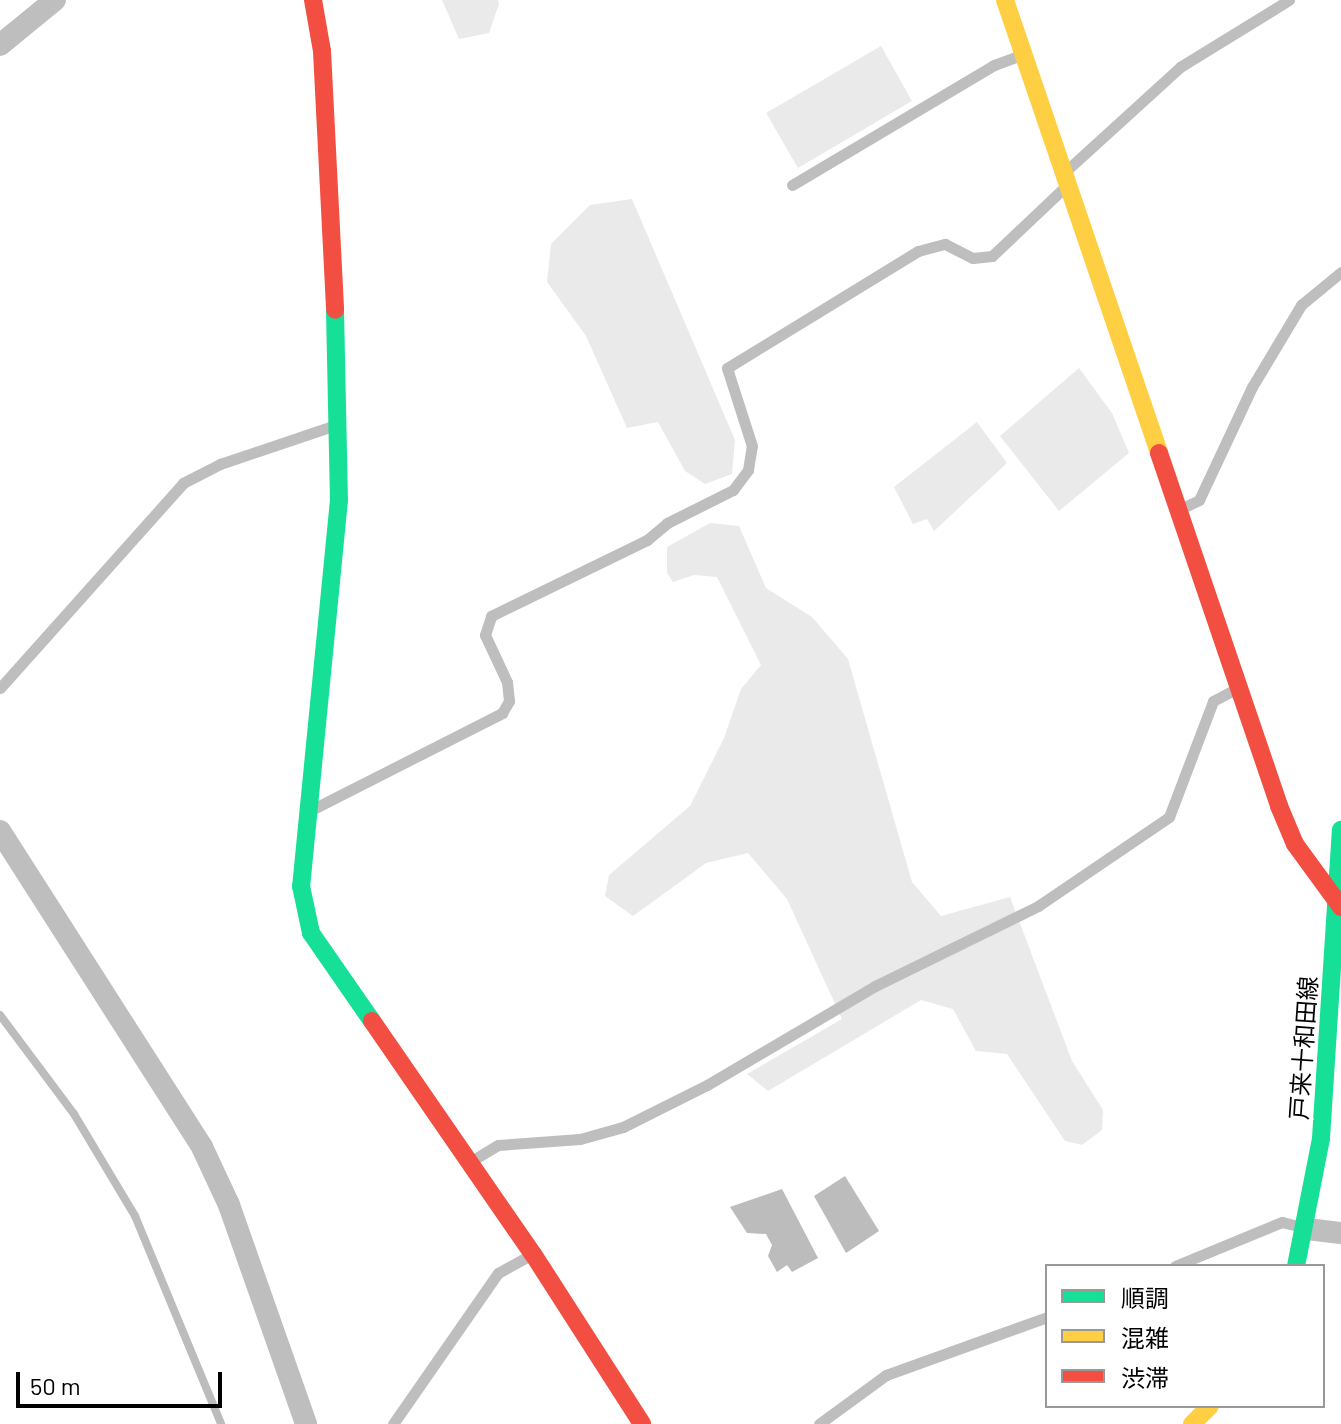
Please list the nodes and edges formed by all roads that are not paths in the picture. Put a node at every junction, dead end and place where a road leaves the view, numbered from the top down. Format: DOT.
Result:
graph roads {
  1 [pos="55,0"];
  2 [pos="313,0"];
  3 [pos="1005,0"];
  4 [pos="1289,0"];
  5 [pos="0,45"];
  6 [pos="1023,54"];
  7 [pos="1065,179"];
  8 [pos="792,185"];
  9 [pos="1341,272"];
  10 [pos="337,424"];
  11 [pos="1179,509"];
  12 [pos="1239,687"];
  13 [pos="0,688"];
  14 [pos="307,812"];
  15 [pos="1341,830"];
  16 [pos="0,831"];
  17 [pos="1339,905"];
  18 [pos="469,1162"];
  19 [pos="1307,1229"];
  20 [pos="1341,1233"];
  21 [pos="533,1254"];
  22 [pos="1180,1264"];
  23 [pos="1297,1264"];
  24 [pos="1045,1318"];
  25 [pos="1208,1408"];
  26 [pos="306,1424"];
  27 [pos="393,1424"];
  28 [pos="642,1424"];
  29 [pos="819,1424"];
  30 [pos="1192,1424"];
  1 -- 5 [label="street"];
  2 -- 10 [label="street"];
  3 -- 6 [label="street"];
  4 -- 7 [label="lane"];
  6 -- 7 [label="street"];
  6 -- 8 [label="lane"];
  7 -- 11 [label="street"];
  7 -- 14 [label="lane"];
  9 -- 11 [label="lane"];
  10 -- 13 [label="lane"];
  10 -- 14 [label="street"];
  11 -- 12 [label="street"];
  12 -- 17 [label="street"];
  12 -- 18 [label="lane"];
  14 -- 18 [label="street"];
  15 -- 17 [label="street, 戸来十和田線"];
  16 -- 26 [label="street"];
  17 -- 19 [label="street, 戸来十和田線"];
  18 -- 21 [label="street"];
  19 -- 20 [label="street"];
  19 -- 22 [label="lane"];
  19 -- 23 [label="street, 戸来十和田線"];
  21 -- 27 [label="lane"];
  21 -- 28 [label="street"];
  24 -- 29 [label="lane"];
  25 -- 30 [label="street"];
}
